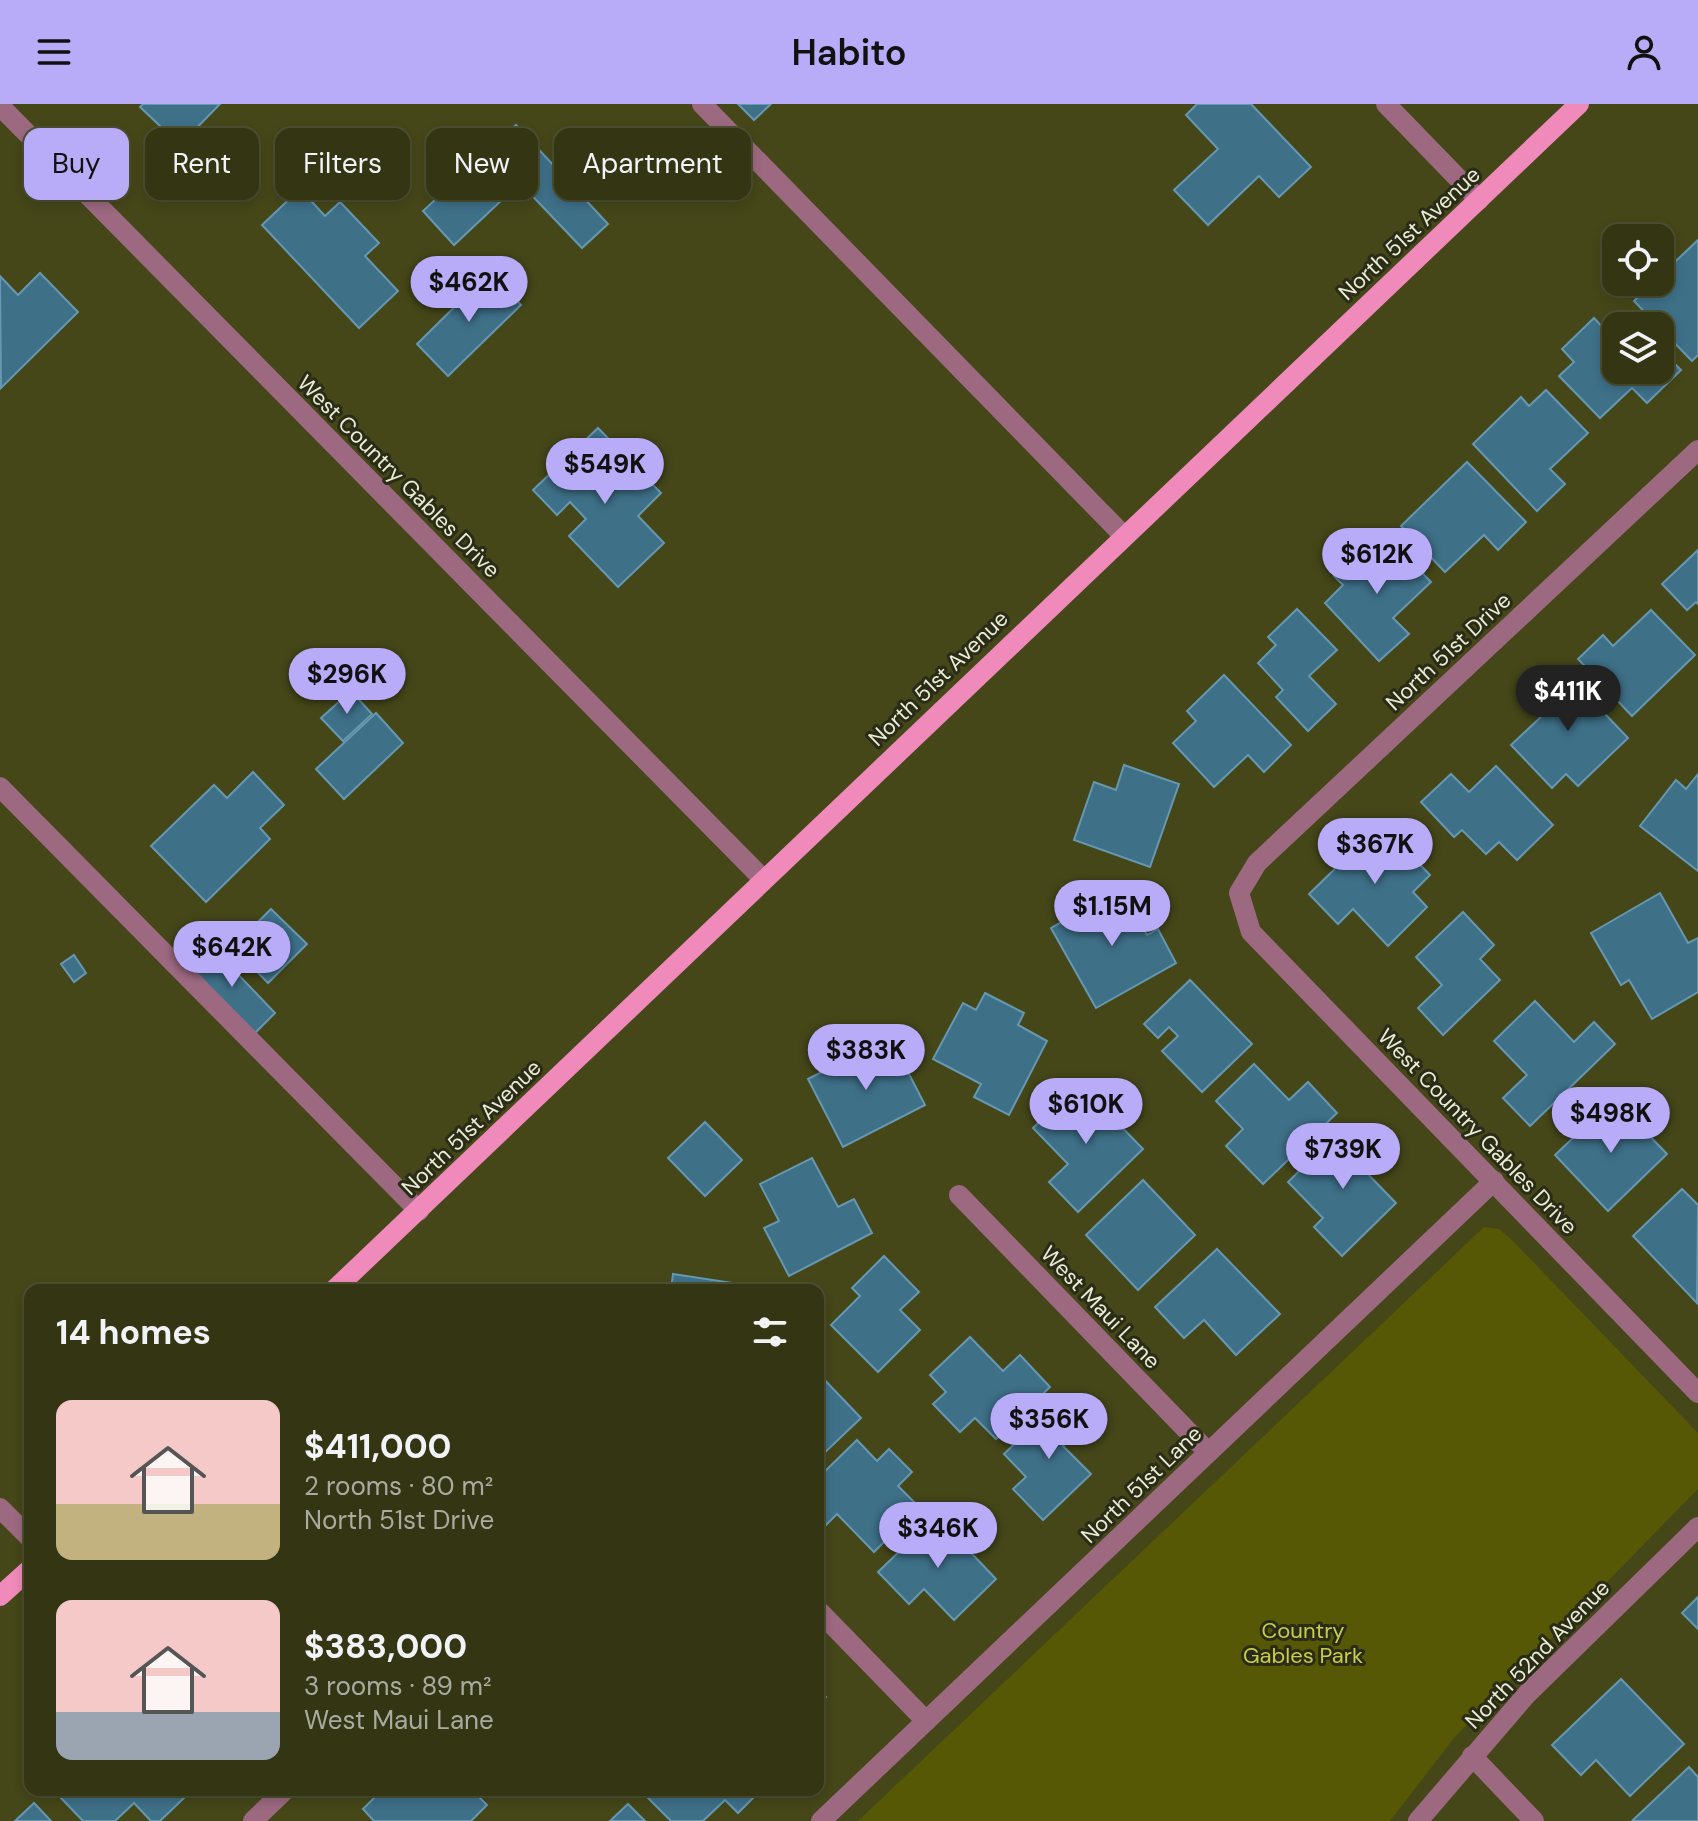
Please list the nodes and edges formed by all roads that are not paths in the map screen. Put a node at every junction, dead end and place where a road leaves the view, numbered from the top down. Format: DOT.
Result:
graph roads {
  1 [pos="702,104"];
  2 [pos="1386,104"];
  3 [pos="1579,104"];
  4 [pos="0,106"];
  5 [pos="1479,200"];
  6 [pos="1698,450"];
  7 [pos="1123,535"];
  8 [pos="0,787"];
  9 [pos="763,879"];
  10 [pos="1239,893"];
  11 [pos="1494,1181"];
  12 [pos="959,1195"];
  13 [pos="419,1211"];
  14 [pos="340,1284"];
  15 [pos="1698,1393"];
  16 [pos="1208,1452"];
  17 [pos="0,1508"];
  18 [pos="1698,1527"];
  19 [pos="24,1532"];
  20 [pos="24,1574"];
  21 [pos="0,1596"];
  22 [pos="824,1616"];
  23 [pos="926,1721"];
  24 [pos="1472,1756"];
  25 [pos="279,1796"];
  26 [pos="253,1821"];
  27 [pos="821,1821"];
  28 [pos="1418,1821"];
  29 [pos="1534,1821"];
  1 -- 7 [label="street"];
  2 -- 5 [label="street"];
  3 -- 5 [label="main road, North 51st Avenue"];
  4 -- 9 [label="street, West Country Gables Drive"];
  5 -- 7 [label="main road, North 51st Avenue"];
  6 -- 10 [label="street, North 51st Drive"];
  7 -- 9 [label="main road, North 51st Avenue"];
  8 -- 13 [label="street"];
  9 -- 13 [label="main road, North 51st Avenue"];
  10 -- 11 [label="street, West Country Gables Drive"];
  11 -- 15 [label="street, West Country Gables Drive"];
  11 -- 16 [label="street, North 51st Lane"];
  12 -- 16 [label="street, West Maui Lane"];
  13 -- 14 [label="main road, North 51st Avenue"];
  16 -- 23 [label="street, North 51st Lane"];
  17 -- 19 [label="street"];
  18 -- 24 [label="street, North 52nd Avenue"];
  20 -- 21 [label="main road"];
  22 -- 23 [label="street"];
  23 -- 27 [label="street, North 51st Lane"];
  24 -- 28 [label="street, North 52nd Avenue"];
  24 -- 29 [label="street"];
  25 -- 26 [label="street"];
}
